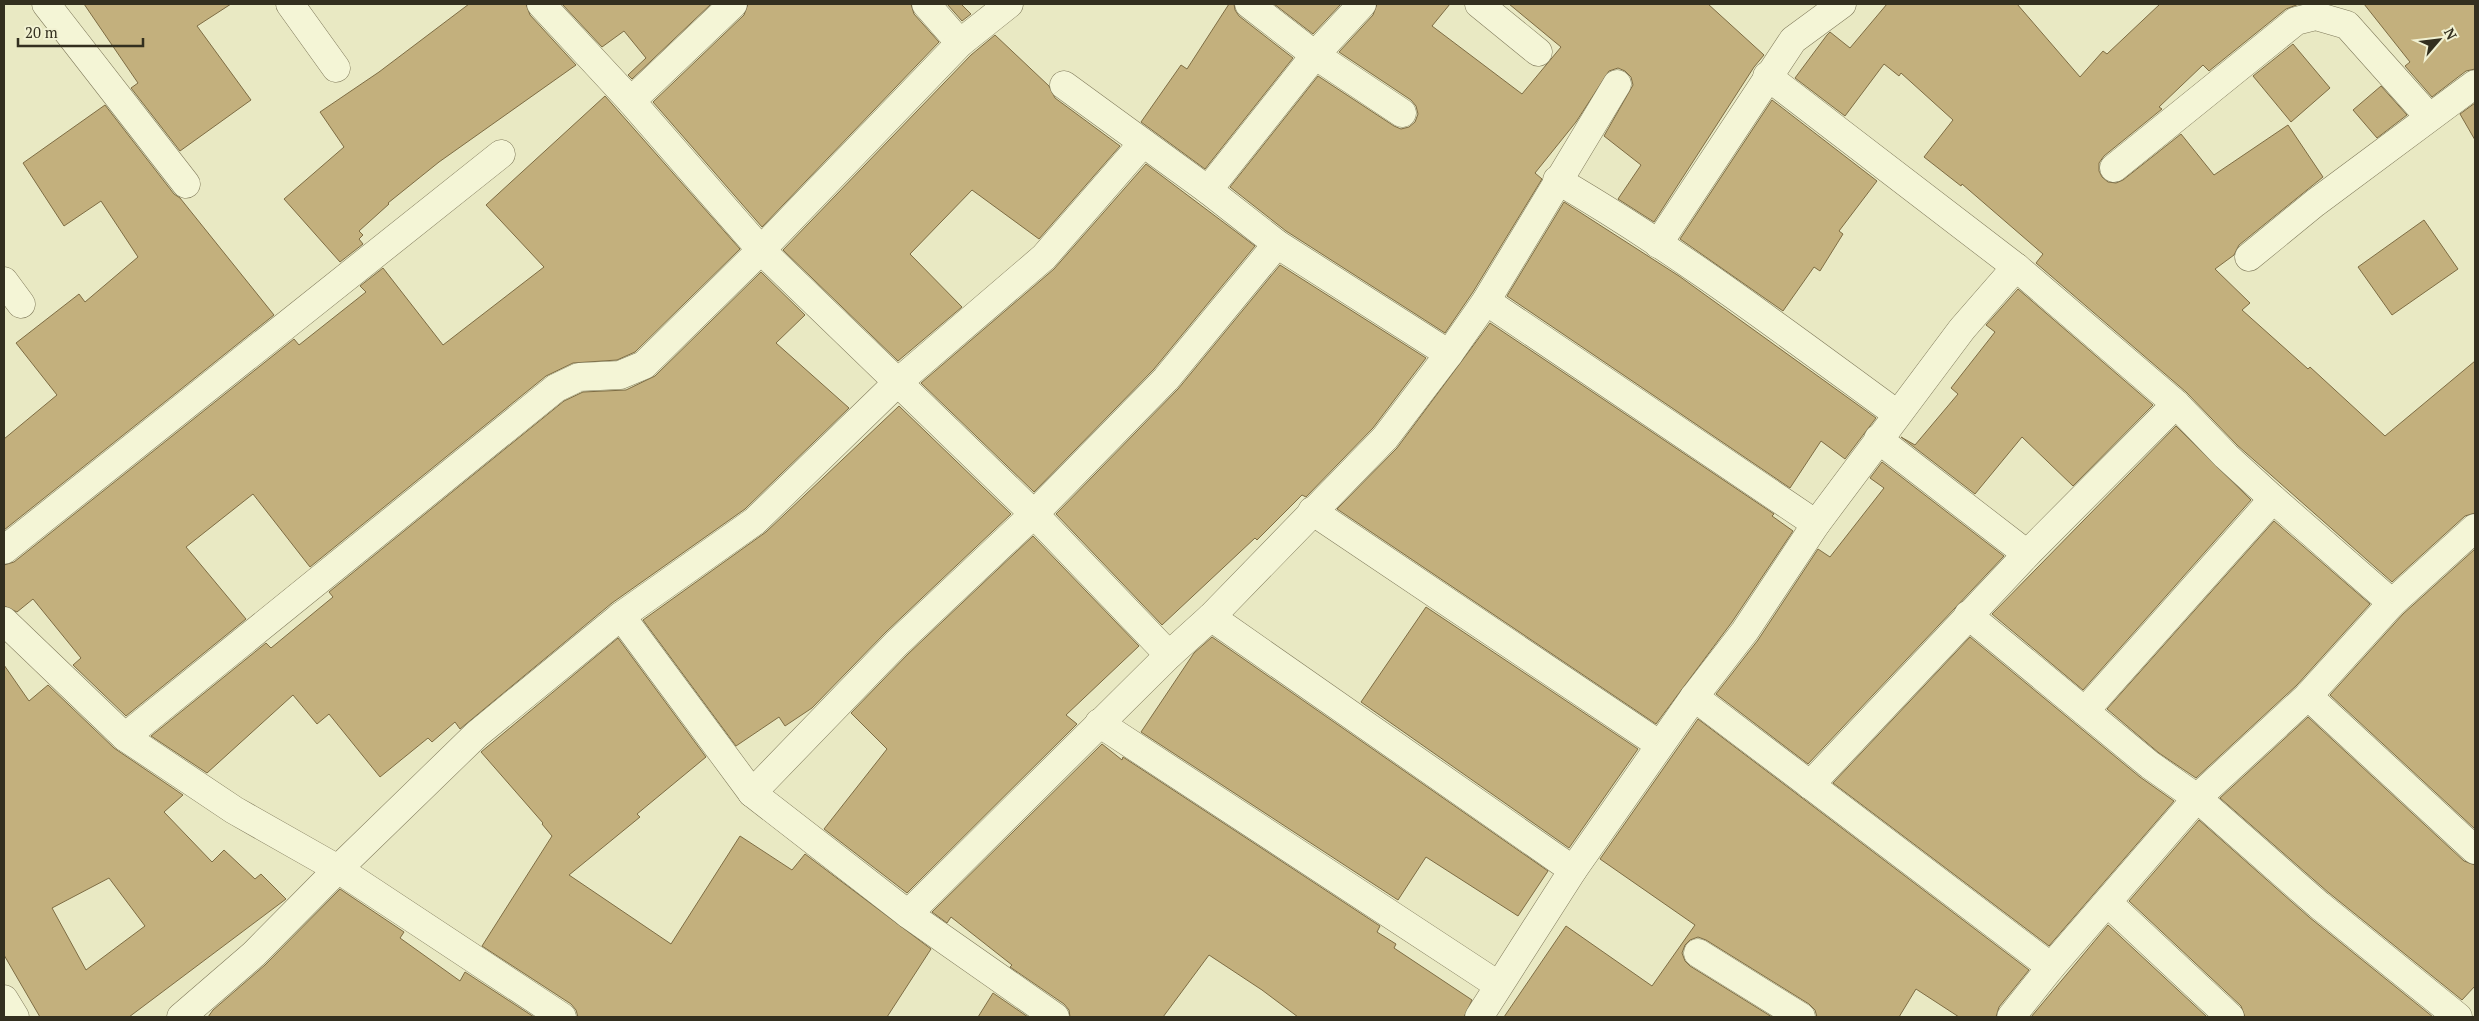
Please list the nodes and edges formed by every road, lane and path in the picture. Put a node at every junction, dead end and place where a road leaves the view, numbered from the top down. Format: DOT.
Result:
graph roads {
  1 [pos="46,4"];
  2 [pos="290,4"];
  3 [pos="541,4"];
  4 [pos="733,4"];
  5 [pos="926,4"];
  6 [pos="1009,4"];
  7 [pos="1249,4"];
  8 [pos="1362,4"];
  9 [pos="1478,4"];
  10 [pos="1842,4"];
  11 [pos="960,43"];
  12 [pos="1538,52"];
  13 [pos="1315,55"];
  14 [pos="336,68"];
  15 [pos="1767,76"];
  16 [pos="1617,84"];
  17 [pos="2475,84"];
  18 [pos="1064,85"];
  19 [pos="631,101"];
  20 [pos="1402,113"];
  21 [pos="2429,117"];
  22 [pos="1143,143"];
  23 [pos="501,154"];
  24 [pos="2114,168"];
  25 [pos="1557,180"];
  26 [pos="186,184"];
  27 [pos="1208,190"];
  28 [pos="1277,244"];
  29 [pos="1658,244"];
  30 [pos="761,250"];
  31 [pos="2249,257"];
  32 [pos="2016,266"];
  33 [pos="4,281"];
  34 [pos="1486,301"];
  35 [pos="21,304"];
  36 [pos="1449,354"];
  37 [pos="897,383"];
  38 [pos="2176,404"];
  39 [pos="1897,414"];
  40 [pos="1878,438"];
  41 [pos="2273,499"];
  42 [pos="1312,511"];
  43 [pos="1034,514"];
  44 [pos="1816,524"];
  45 [pos="2475,528"];
  46 [pos="4,550"];
  47 [pos="2027,554"];
  48 [pos="2392,603"];
  49 [pos="1968,615"];
  50 [pos="621,616"];
  51 [pos="1211,617"];
  52 [pos="4,622"];
  53 [pos="1169,655"];
  54 [pos="2308,696"];
  55 [pos="1694,697"];
  56 [pos="2086,711"];
  57 [pos="1099,723"];
  58 [pos="126,737"];
  59 [pos="1660,746"];
  60 [pos="1810,785"];
  61 [pos="752,793"];
  62 [pos="2197,798"];
  63 [pos="2475,850"];
  64 [pos="338,869"];
  65 [pos="1573,870"];
  66 [pos="2108,902"];
  67 [pos="908,914"];
  68 [pos="1698,953"];
  69 [pos="2051,967"];
  70 [pos="1498,985"];
  71 [pos="4,999"];
  72 [pos="15,1017"];
  73 [pos="182,1017"];
  74 [pos="562,1017"];
  75 [pos="1055,1017"];
  76 [pos="1479,1017"];
  77 [pos="1800,1017"];
  78 [pos="2011,1017"];
  79 [pos="2230,1017"];
  80 [pos="2458,1017"];
  1 -- 26 [label="street"];
  2 -- 14 [label="street"];
  3 -- 19 [label="street"];
  4 -- 19 [label="street"];
  5 -- 11 [label="street"];
  6 -- 11 [label="street"];
  7 -- 13 [label="street"];
  8 -- 13 [label="street"];
  9 -- 12 [label="street"];
  10 -- 15 [label="street"];
  11 -- 30 [label="street"];
  13 -- 20 [label="street"];
  13 -- 27 [label="street"];
  15 -- 29 [label="street"];
  15 -- 32 [label="street"];
  16 -- 25 [label="street"];
  17 -- 21 [label="street"];
  18 -- 22 [label="street"];
  19 -- 30 [label="street"];
  21 -- 24 [label="street"];
  21 -- 31 [label="street"];
  22 -- 27 [label="street"];
  22 -- 37 [label="street"];
  23 -- 46 [label="street"];
  25 -- 29 [label="street"];
  25 -- 34 [label="street"];
  27 -- 28 [label="street"];
  28 -- 36 [label="street"];
  28 -- 43 [label="street"];
  29 -- 39 [label="street"];
  30 -- 37 [label="street"];
  30 -- 58 [label="street"];
  32 -- 38 [label="street"];
  32 -- 39 [label="street"];
  33 -- 35 [label="street"];
  34 -- 36 [label="street"];
  34 -- 44 [label="street"];
  36 -- 42 [label="street"];
  37 -- 43 [label="street"];
  37 -- 50 [label="street"];
  38 -- 41 [label="street"];
  38 -- 47 [label="street"];
  39 -- 40 [label="street"];
  40 -- 44 [label="street"];
  40 -- 47 [label="street"];
  41 -- 48 [label="street"];
  41 -- 56 [label="street"];
  42 -- 51 [label="street"];
  42 -- 59 [label="street"];
  43 -- 53 [label="street"];
  43 -- 61 [label="street"];
  44 -- 55 [label="street"];
  45 -- 48 [label="street"];
  47 -- 49 [label="street"];
  48 -- 54 [label="street"];
  49 -- 56 [label="street"];
  49 -- 60 [label="street"];
  50 -- 61 [label="street"];
  50 -- 64 [label="street"];
  51 -- 53 [label="street"];
  51 -- 65 [label="street"];
  52 -- 58 [label="street"];
  53 -- 57 [label="street"];
  54 -- 62 [label="street"];
  54 -- 63 [label="street"];
  55 -- 59 [label="street"];
  55 -- 60 [label="street"];
  56 -- 62 [label="street"];
  57 -- 67 [label="street"];
  57 -- 70 [label="street"];
  58 -- 64 [label="street"];
  59 -- 65 [label="street"];
  60 -- 69 [label="street"];
  61 -- 67 [label="street"];
  62 -- 66 [label="street"];
  62 -- 80 [label="street"];
  64 -- 73 [label="street"];
  64 -- 74 [label="street"];
  65 -- 70 [label="street"];
  66 -- 69 [label="street"];
  66 -- 79 [label="street"];
  67 -- 75 [label="street"];
  68 -- 77 [label="street"];
  69 -- 78 [label="street"];
  70 -- 76 [label="street"];
  71 -- 72 [label="street"];
}
